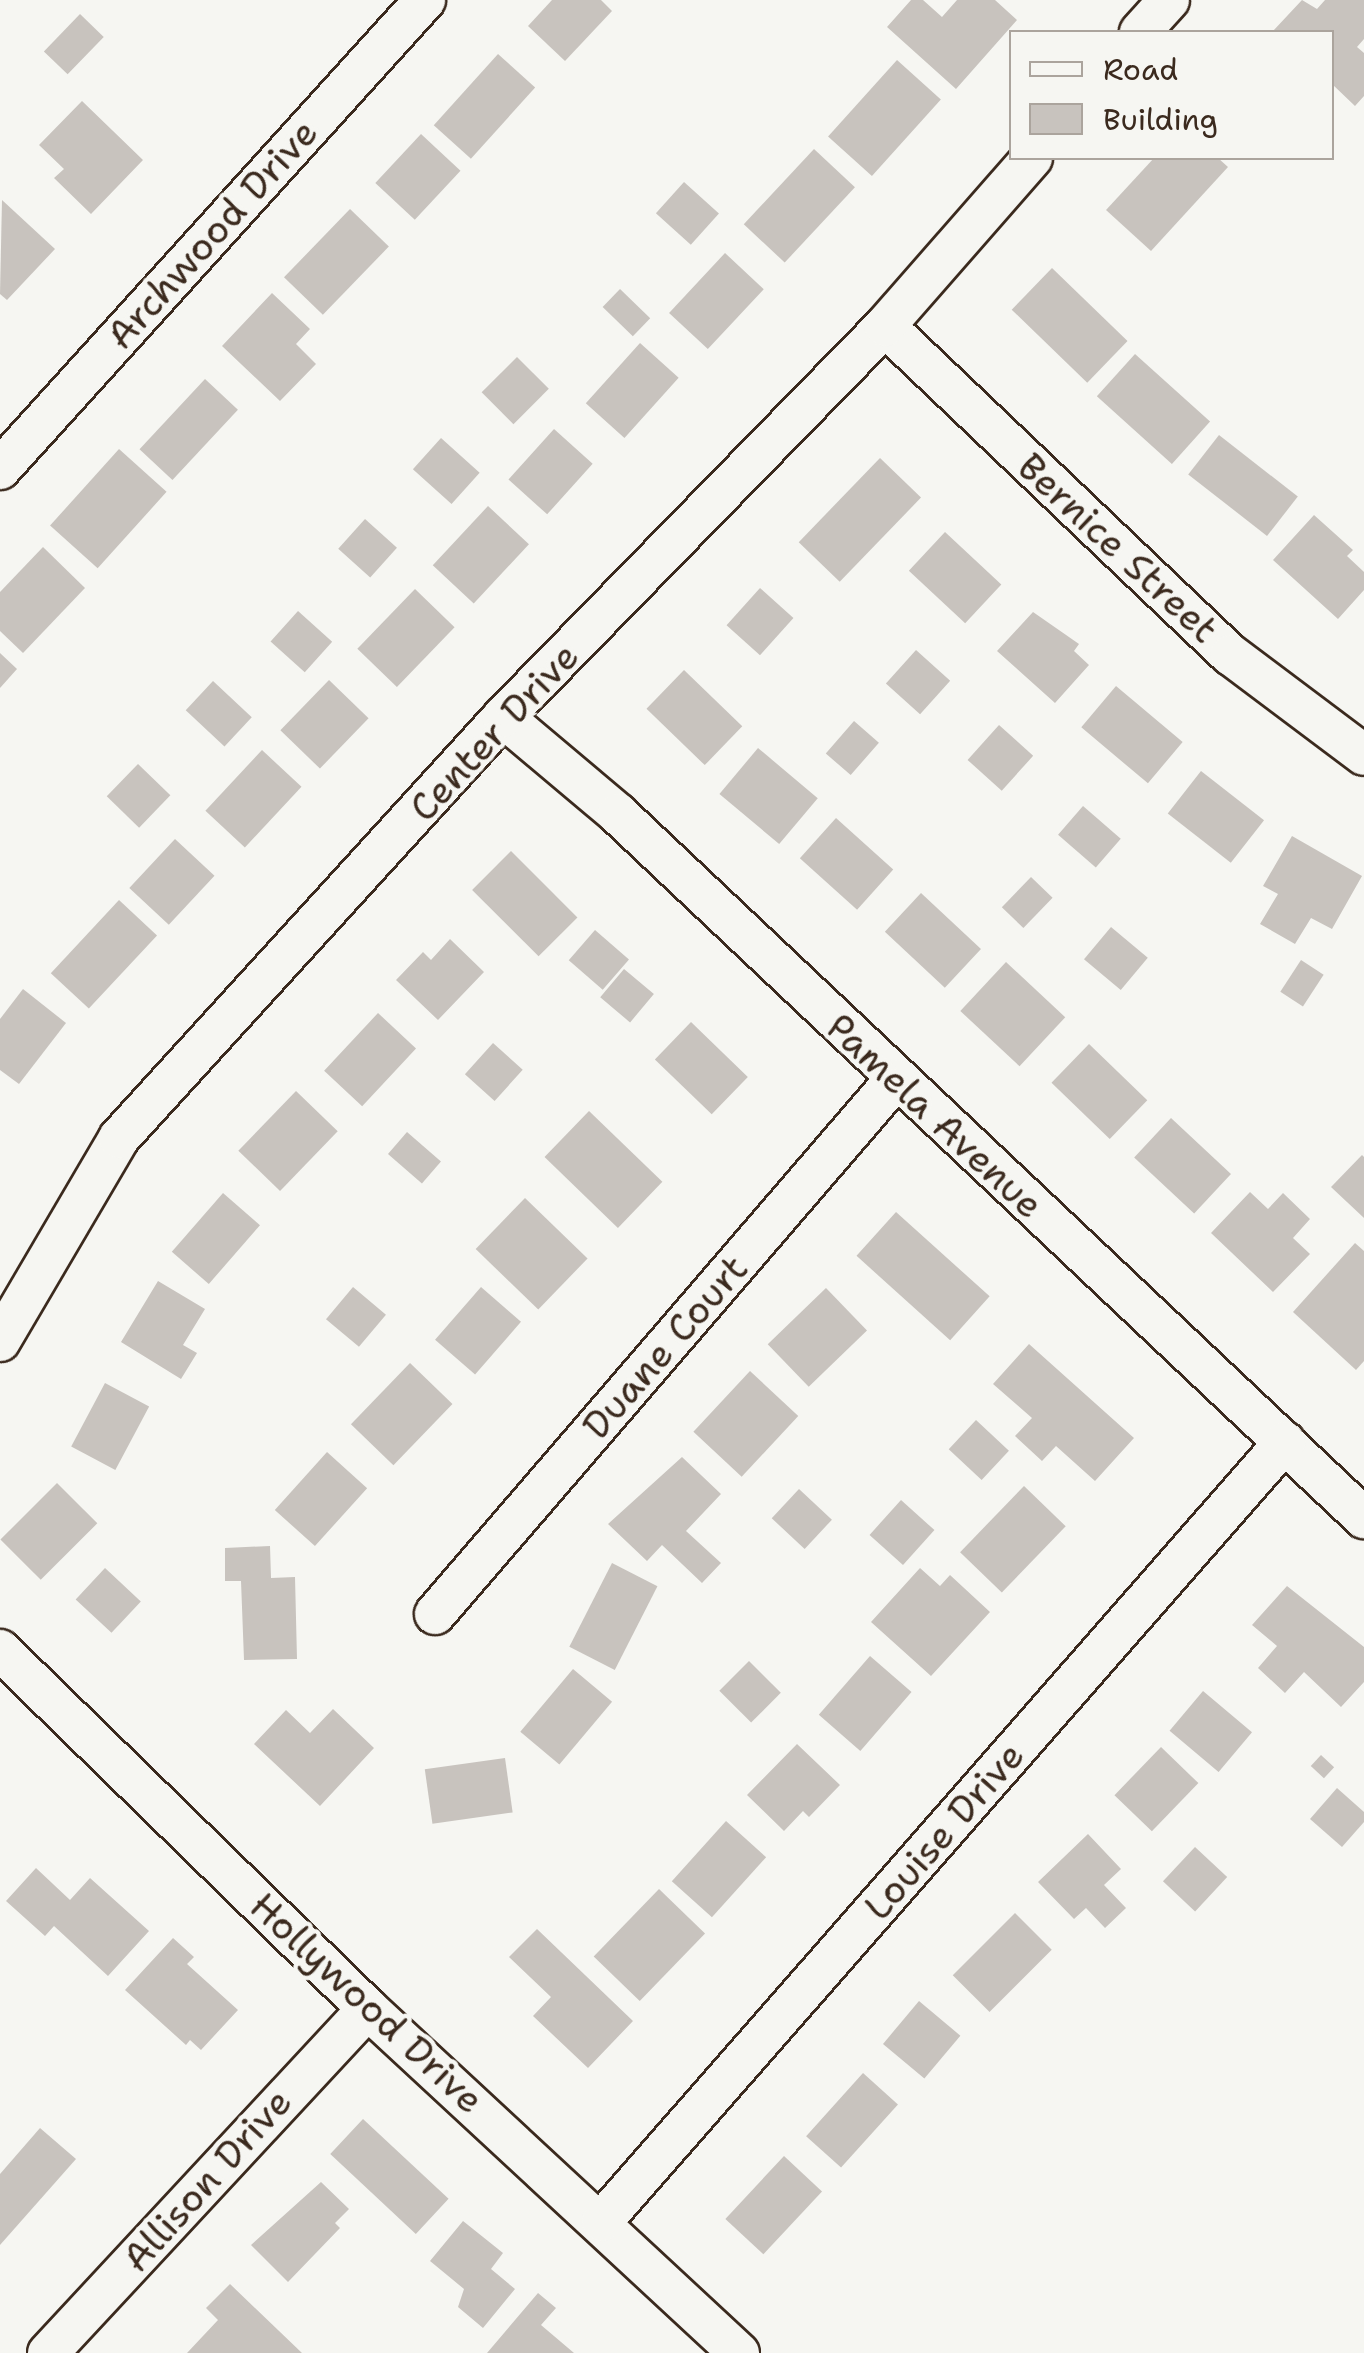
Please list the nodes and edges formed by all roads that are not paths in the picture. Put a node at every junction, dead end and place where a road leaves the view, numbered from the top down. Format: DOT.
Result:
graph roads {
  1 [pos="425,0"];
  2 [pos="1169,0"];
  3 [pos="1142,30"];
  4 [pos="1030,160"];
  5 [pos="885,326"];
  6 [pos="0,469"];
  7 [pos="504,717"];
  8 [pos="1364,755"];
  9 [pos="896,1080"];
  10 [pos="0,1341"];
  11 [pos="1285,1442"];
  12 [pos="1364,1518"];
  13 [pos="435,1614"];
  14 [pos="0,1650"];
  15 [pos="368,2008"];
  16 [pos="602,2221"];
  17 [pos="48,2353"];
  18 [pos="738,2353"];
  1 -- 6 [label="street, Archwood Drive"];
  2 -- 3 [label="street"];
  4 -- 5 [label="street, Center Drive"];
  5 -- 7 [label="street, Center Drive"];
  5 -- 8 [label="street, Bernice Street"];
  7 -- 9 [label="street, Pamela Avenue"];
  7 -- 10 [label="street, Center Drive"];
  9 -- 11 [label="street, Pamela Avenue"];
  9 -- 13 [label="street, Duane Court"];
  11 -- 12 [label="street, Pamela Avenue"];
  11 -- 16 [label="street, Louise Drive"];
  14 -- 15 [label="street, Hollywood Drive"];
  15 -- 16 [label="street, Hollywood Drive"];
  15 -- 17 [label="street, Allison Drive"];
  16 -- 18 [label="street, Hollywood Drive"];
}
